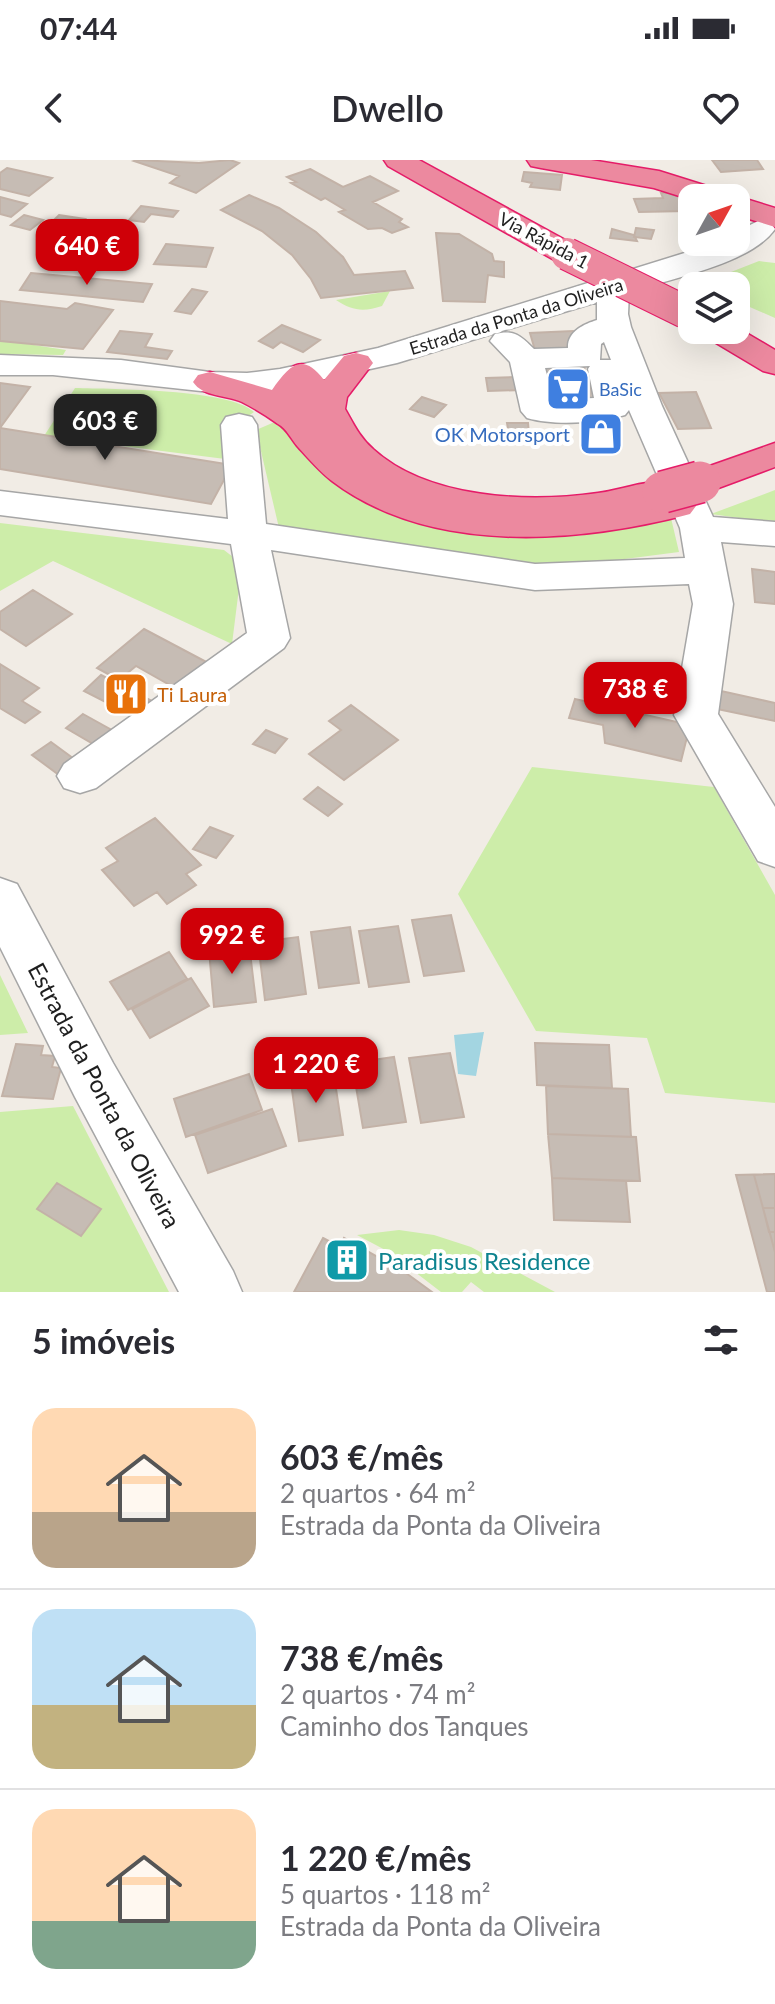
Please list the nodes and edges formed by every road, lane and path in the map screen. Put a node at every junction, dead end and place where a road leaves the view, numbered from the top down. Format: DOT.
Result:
graph roads {
  1 [pos="398,160"];
  2 [pos="431,160"];
  3 [pos="541,160"];
  4 [pos="678,187"];
  5 [pos="750,217"];
  6 [pos="771,235"];
  7 [pos="579,250"];
  8 [pos="614,287"];
  9 [pos="678,302"];
  10 [pos="750,322"];
  11 [pos="489,324"];
  12 [pos="615,327"];
  13 [pos="775,332"];
  14 [pos="750,339"];
  15 [pos="741,344"];
  16 [pos="775,349"];
  17 [pos="526,359"];
  18 [pos="356,363"];
  19 [pos="775,364"];
  20 [pos="0,365"];
  21 [pos="608,368"];
  22 [pos="121,370"];
  23 [pos="302,374"];
  24 [pos="210,382"];
  25 [pos="312,414"];
  26 [pos="239,425"];
  27 [pos="775,454"];
  28 [pos="775,472"];
  29 [pos="690,500"];
  30 [pos="0,503"];
  31 [pos="248,534"];
  32 [pos="775,534"];
  33 [pos="705,570"];
  34 [pos="80,776"];
  35 [pos="775,848"];
  36 [pos="0,898"];
  37 [pos="212,1292"];
  1 -- 7 [label="highway, Via Rápida 1"];
  2 -- 7 [label="highway, Via Rápida 1"];
  3 -- 4 [label="highway"];
  5 -- 6 [label="highway"];
  6 -- 8 [label="street, Estrada da Ponta da Oliveira"];
  7 -- 9 [label="highway, Via Rápida 1, bridge"];
  8 -- 11 [label="street, Estrada da Ponta da Oliveira"];
  8 -- 12 [label="street"];
  10 -- 13 [label="highway"];
  11 -- 17 [label="street"];
  11 -- 18 [label="street, Estrada da Ponta da Oliveira"];
  12 -- 21 [label="street"];
  12 -- 21 [label="street"];
  14 -- 16 [label="highway"];
  15 -- 19 [label="highway"];
  17 -- 21 [label="street"];
  17 -- 21 [label="street"];
  18 -- 23 [label="street, Estrada da Ponta da Oliveira"];
  18 -- 25 [label="highway"];
  20 -- 22 [label="street, Estrada da Ponta da Oliveira"];
  21 -- 29 [label="street"];
  22 -- 23 [label="street, Estrada da Ponta da Oliveira"];
  22 -- 24 [label="street, Estrada da Ponta da Oliveira"];
  23 -- 24 [label="street, Estrada da Ponta da Oliveira"];
  23 -- 25 [label="highway"];
  24 -- 25 [label="highway"];
  25 -- 29 [label="highway"];
  26 -- 31 [label="street"];
  27 -- 29 [label="highway"];
  28 -- 29 [label="highway"];
  29 -- 32 [label="street"];
  29 -- 33 [label="street"];
  30 -- 31 [label="street"];
  31 -- 33 [label="street"];
  31 -- 34 [label="street"];
  33 -- 35 [label="street"];
  36 -- 37 [label="street, Estrada da Ponta da Oliveira"];
}
